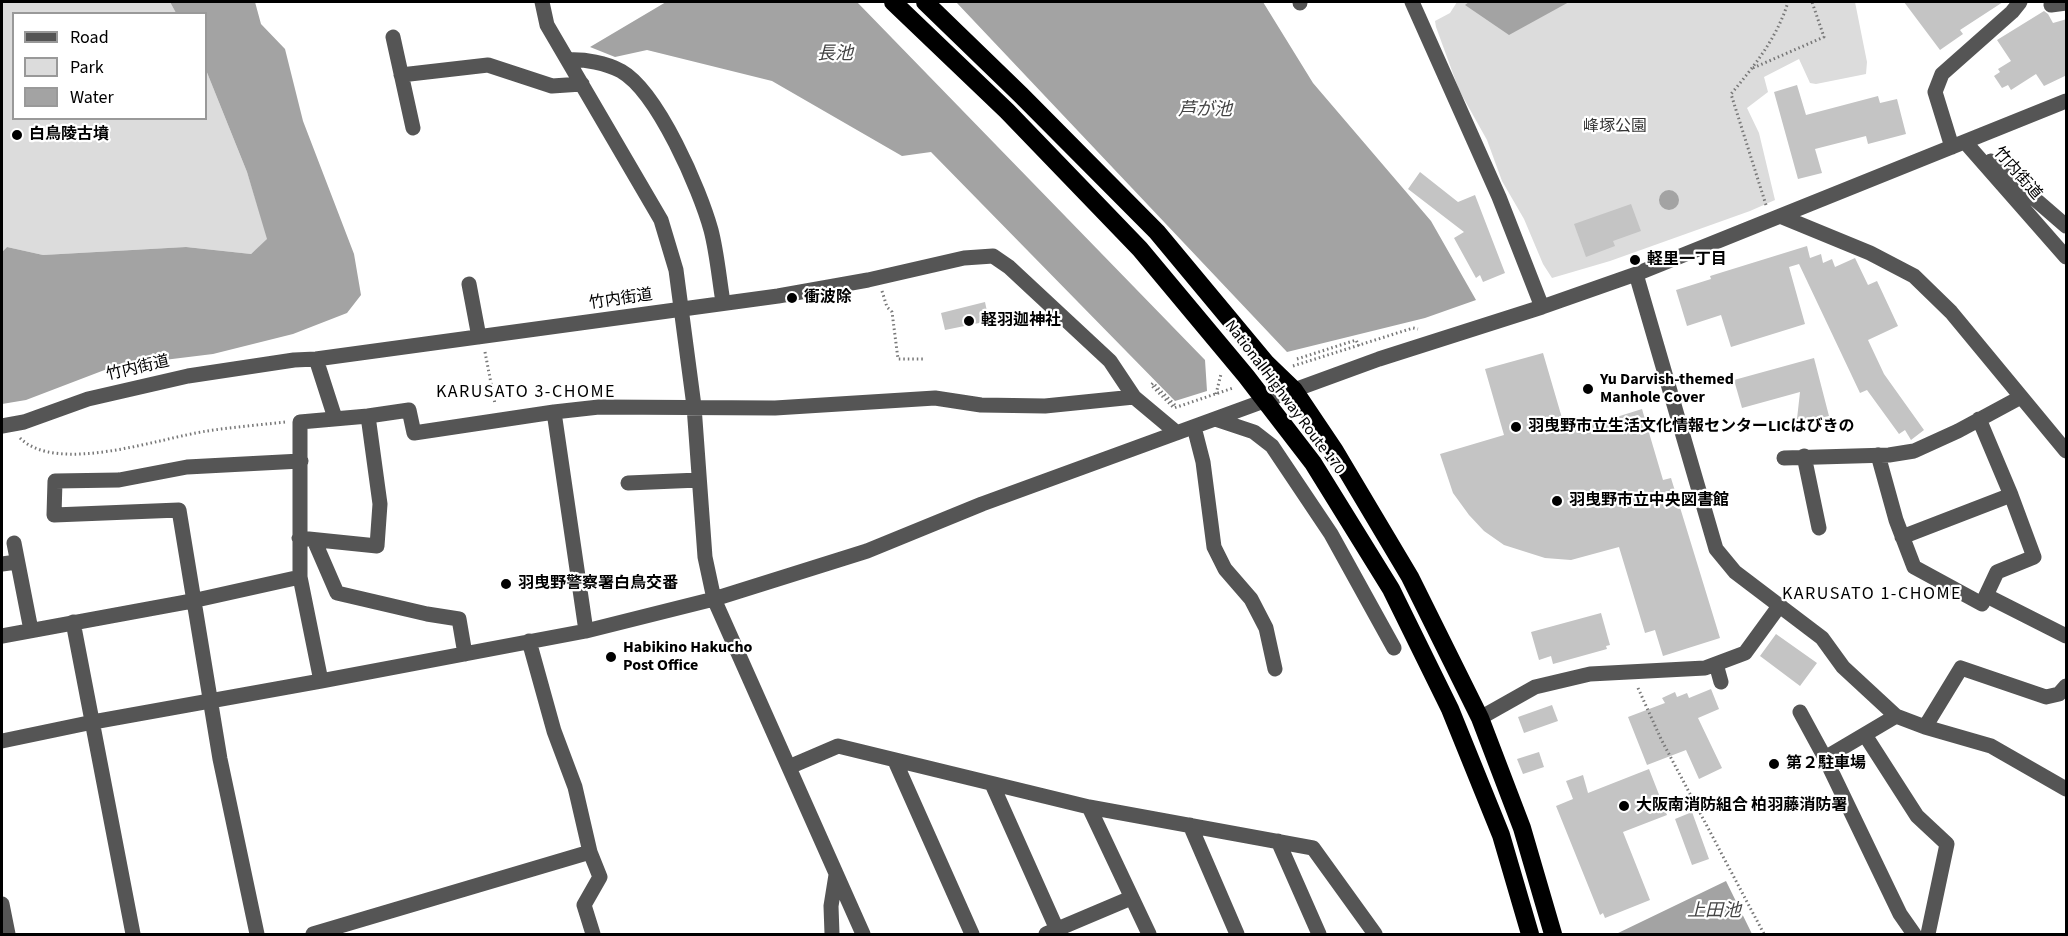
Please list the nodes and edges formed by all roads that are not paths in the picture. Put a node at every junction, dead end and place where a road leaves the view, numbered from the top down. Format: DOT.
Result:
graph roads {
  1 [pos="542,2"];
  2 [pos="893,2"];
  3 [pos="925,2"];
  4 [pos="1412,2"];
  5 [pos="2020,2"];
  6 [pos="2067,3"];
  7 [pos="2051,5"];
  8 [pos="393,37"];
  9 [pos="568,60"];
  10 [pos="401,75"];
  11 [pos="582,84"];
  12 [pos="2067,101"];
  13 [pos="413,128"];
  14 [pos="1958,144"];
  15 [pos="1780,216"];
  16 [pos="2067,226"];
  17 [pos="2067,257"];
  18 [pos="1636,274"];
  19 [pos="469,284"];
  20 [pos="723,302"];
  21 [pos="1542,307"];
  22 [pos="682,310"];
  23 [pos="481,337"];
  24 [pos="316,359"];
  25 [pos="1294,390"];
  26 [pos="1134,397"];
  27 [pos="2021,397"];
  28 [pos="1265,401"];
  29 [pos="694,406"];
  30 [pos="554,412"];
  31 [pos="368,416"];
  32 [pos="335,418"];
  33 [pos="1215,419"];
  34 [pos="1979,419"];
  35 [pos="2,426"];
  36 [pos="1194,427"];
  37 [pos="1177,433"];
  38 [pos="2067,451"];
  39 [pos="1878,455"];
  40 [pos="1804,456"];
  41 [pos="1784,458"];
  42 [pos="301,461"];
  43 [pos="699,480"];
  44 [pos="628,483"];
  45 [pos="2011,495"];
  46 [pos="1819,528"];
  47 [pos="1902,537"];
  48 [pos="307,539"];
  49 [pos="14,543"];
  50 [pos="9,563"];
  51 [pos="300,578"];
  52 [pos="1987,596"];
  53 [pos="714,599"];
  54 [pos="192,601"];
  55 [pos="1779,605"];
  56 [pos="73,622"];
  57 [pos="31,630"];
  58 [pos="586,631"];
  59 [pos="2,636"];
  60 [pos="2067,636"];
  61 [pos="529,641"];
  62 [pos="1394,648"];
  63 [pos="465,654"];
  64 [pos="1716,664"];
  65 [pos="1275,669"];
  66 [pos="321,681"];
  67 [pos="1721,682"];
  68 [pos="2067,686"];
  69 [pos="210,702"];
  70 [pos="1800,712"];
  71 [pos="1896,716"];
  72 [pos="1480,718"];
  73 [pos="93,722"];
  74 [pos="1925,727"];
  75 [pos="1865,735"];
  76 [pos="2,741"];
  77 [pos="1825,758"];
  78 [pos="896,761"];
  79 [pos="789,767"];
  80 [pos="992,784"];
  81 [pos="2067,789"];
  82 [pos="1089,807"];
  83 [pos="1190,825"];
  84 [pos="1278,841"];
  85 [pos="590,852"];
  86 [pos="836,875"];
  87 [pos="1131,898"];
  88 [pos="2,904"];
  89 [pos="1054,933"];
  90 [pos="8,934"];
  91 [pos="133,934"];
  92 [pos="257,934"];
  93 [pos="313,934"];
  94 [pos="593,934"];
  95 [pos="832,934"];
  96 [pos="863,934"];
  97 [pos="972,934"];
  98 [pos="1149,934"];
  99 [pos="1237,934"];
  100 [pos="1319,934"];
  101 [pos="1375,934"];
  102 [pos="1530,934"];
  103 [pos="1553,934"];
  104 [pos="1914,934"];
  105 [pos="1928,934"];
  1 -- 9 [label="street"];
  2 -- 28 [label="highway, National Highway Route 170"];
  3 -- 25 [label="highway, National Highway Route 170"];
  4 -- 21 [label="street"];
  5 -- 14 [label="street"];
  6 -- 7 [label="street"];
  8 -- 10 [label="street"];
  9 -- 11 [label="street"];
  9 -- 20 [label="street"];
  10 -- 11 [label="street"];
  10 -- 13 [label="street"];
  11 -- 22 [label="street"];
  12 -- 14 [label="street"];
  14 -- 15 [label="street"];
  14 -- 16 [label="street"];
  14 -- 17 [label="street, 竹内街道"];
  15 -- 18 [label="street"];
  15 -- 27 [label="street"];
  18 -- 21 [label="street"];
  18 -- 55 [label="street"];
  19 -- 23 [label="street"];
  20 -- 22 [label="street, 竹内街道"];
  20 -- 26 [label="street, 竹内街道"];
  21 -- 25 [label="street"];
  22 -- 23 [label="street, 竹内街道"];
  22 -- 29 [label="street"];
  23 -- 24 [label="street, 竹内街道"];
  24 -- 32 [label="street"];
  24 -- 35 [label="street, 竹内街道"];
  25 -- 28 [label="street"];
  25 -- 72 [label="highway, National Highway Route 170"];
  26 -- 29 [label="street"];
  26 -- 37 [label="street, 竹内街道"];
  27 -- 34 [label="street"];
  27 -- 38 [label="street"];
  28 -- 33 [label="street"];
  28 -- 102 [label="highway, National Highway Route 170"];
  29 -- 30 [label="street"];
  29 -- 43 [label="street"];
  30 -- 31 [label="street"];
  30 -- 58 [label="street"];
  31 -- 32 [label="street"];
  31 -- 48 [label="street"];
  32 -- 42 [label="street"];
  33 -- 36 [label="street"];
  33 -- 62 [label="street"];
  34 -- 39 [label="street"];
  34 -- 45 [label="street"];
  36 -- 37 [label="street"];
  36 -- 65 [label="street"];
  37 -- 53 [label="street"];
  39 -- 40 [label="street"];
  39 -- 47 [label="street"];
  40 -- 41 [label="street"];
  40 -- 46 [label="street"];
  42 -- 48 [label="street"];
  42 -- 54 [label="street"];
  43 -- 44 [label="street"];
  43 -- 53 [label="street"];
  45 -- 47 [label="street"];
  45 -- 52 [label="street"];
  47 -- 52 [label="street"];
  48 -- 51 [label="street"];
  48 -- 63 [label="street"];
  49 -- 50 [label="street"];
  50 -- 57 [label="street"];
  51 -- 54 [label="street"];
  51 -- 66 [label="street"];
  52 -- 60 [label="street"];
  53 -- 58 [label="street"];
  53 -- 79 [label="street"];
  54 -- 56 [label="street"];
  54 -- 69 [label="street"];
  55 -- 64 [label="street"];
  55 -- 71 [label="street"];
  56 -- 57 [label="street"];
  56 -- 73 [label="street"];
  57 -- 59 [label="street"];
  58 -- 61 [label="street"];
  61 -- 63 [label="street"];
  61 -- 85 [label="street"];
  63 -- 66 [label="street"];
  64 -- 67 [label="street"];
  64 -- 72 [label="street"];
  66 -- 69 [label="street"];
  68 -- 74 [label="street"];
  69 -- 73 [label="street"];
  69 -- 92 [label="street"];
  70 -- 77 [label="street"];
  71 -- 74 [label="street"];
  71 -- 75 [label="street"];
  72 -- 103 [label="highway, National Highway Route 170"];
  73 -- 76 [label="street"];
  73 -- 91 [label="street"];
  74 -- 81 [label="street"];
  75 -- 77 [label="street"];
  75 -- 105 [label="street"];
  77 -- 104 [label="street"];
  78 -- 79 [label="street"];
  78 -- 80 [label="street"];
  78 -- 97 [label="street"];
  79 -- 86 [label="street"];
  80 -- 82 [label="street"];
  80 -- 89 [label="street"];
  82 -- 83 [label="street"];
  82 -- 87 [label="street"];
  83 -- 84 [label="street"];
  83 -- 99 [label="street"];
  84 -- 100 [label="street"];
  84 -- 101 [label="street"];
  85 -- 93 [label="street"];
  85 -- 94 [label="street"];
  86 -- 95 [label="street"];
  86 -- 96 [label="street"];
  87 -- 89 [label="street"];
  87 -- 98 [label="street"];
  88 -- 90 [label="street"];
}
